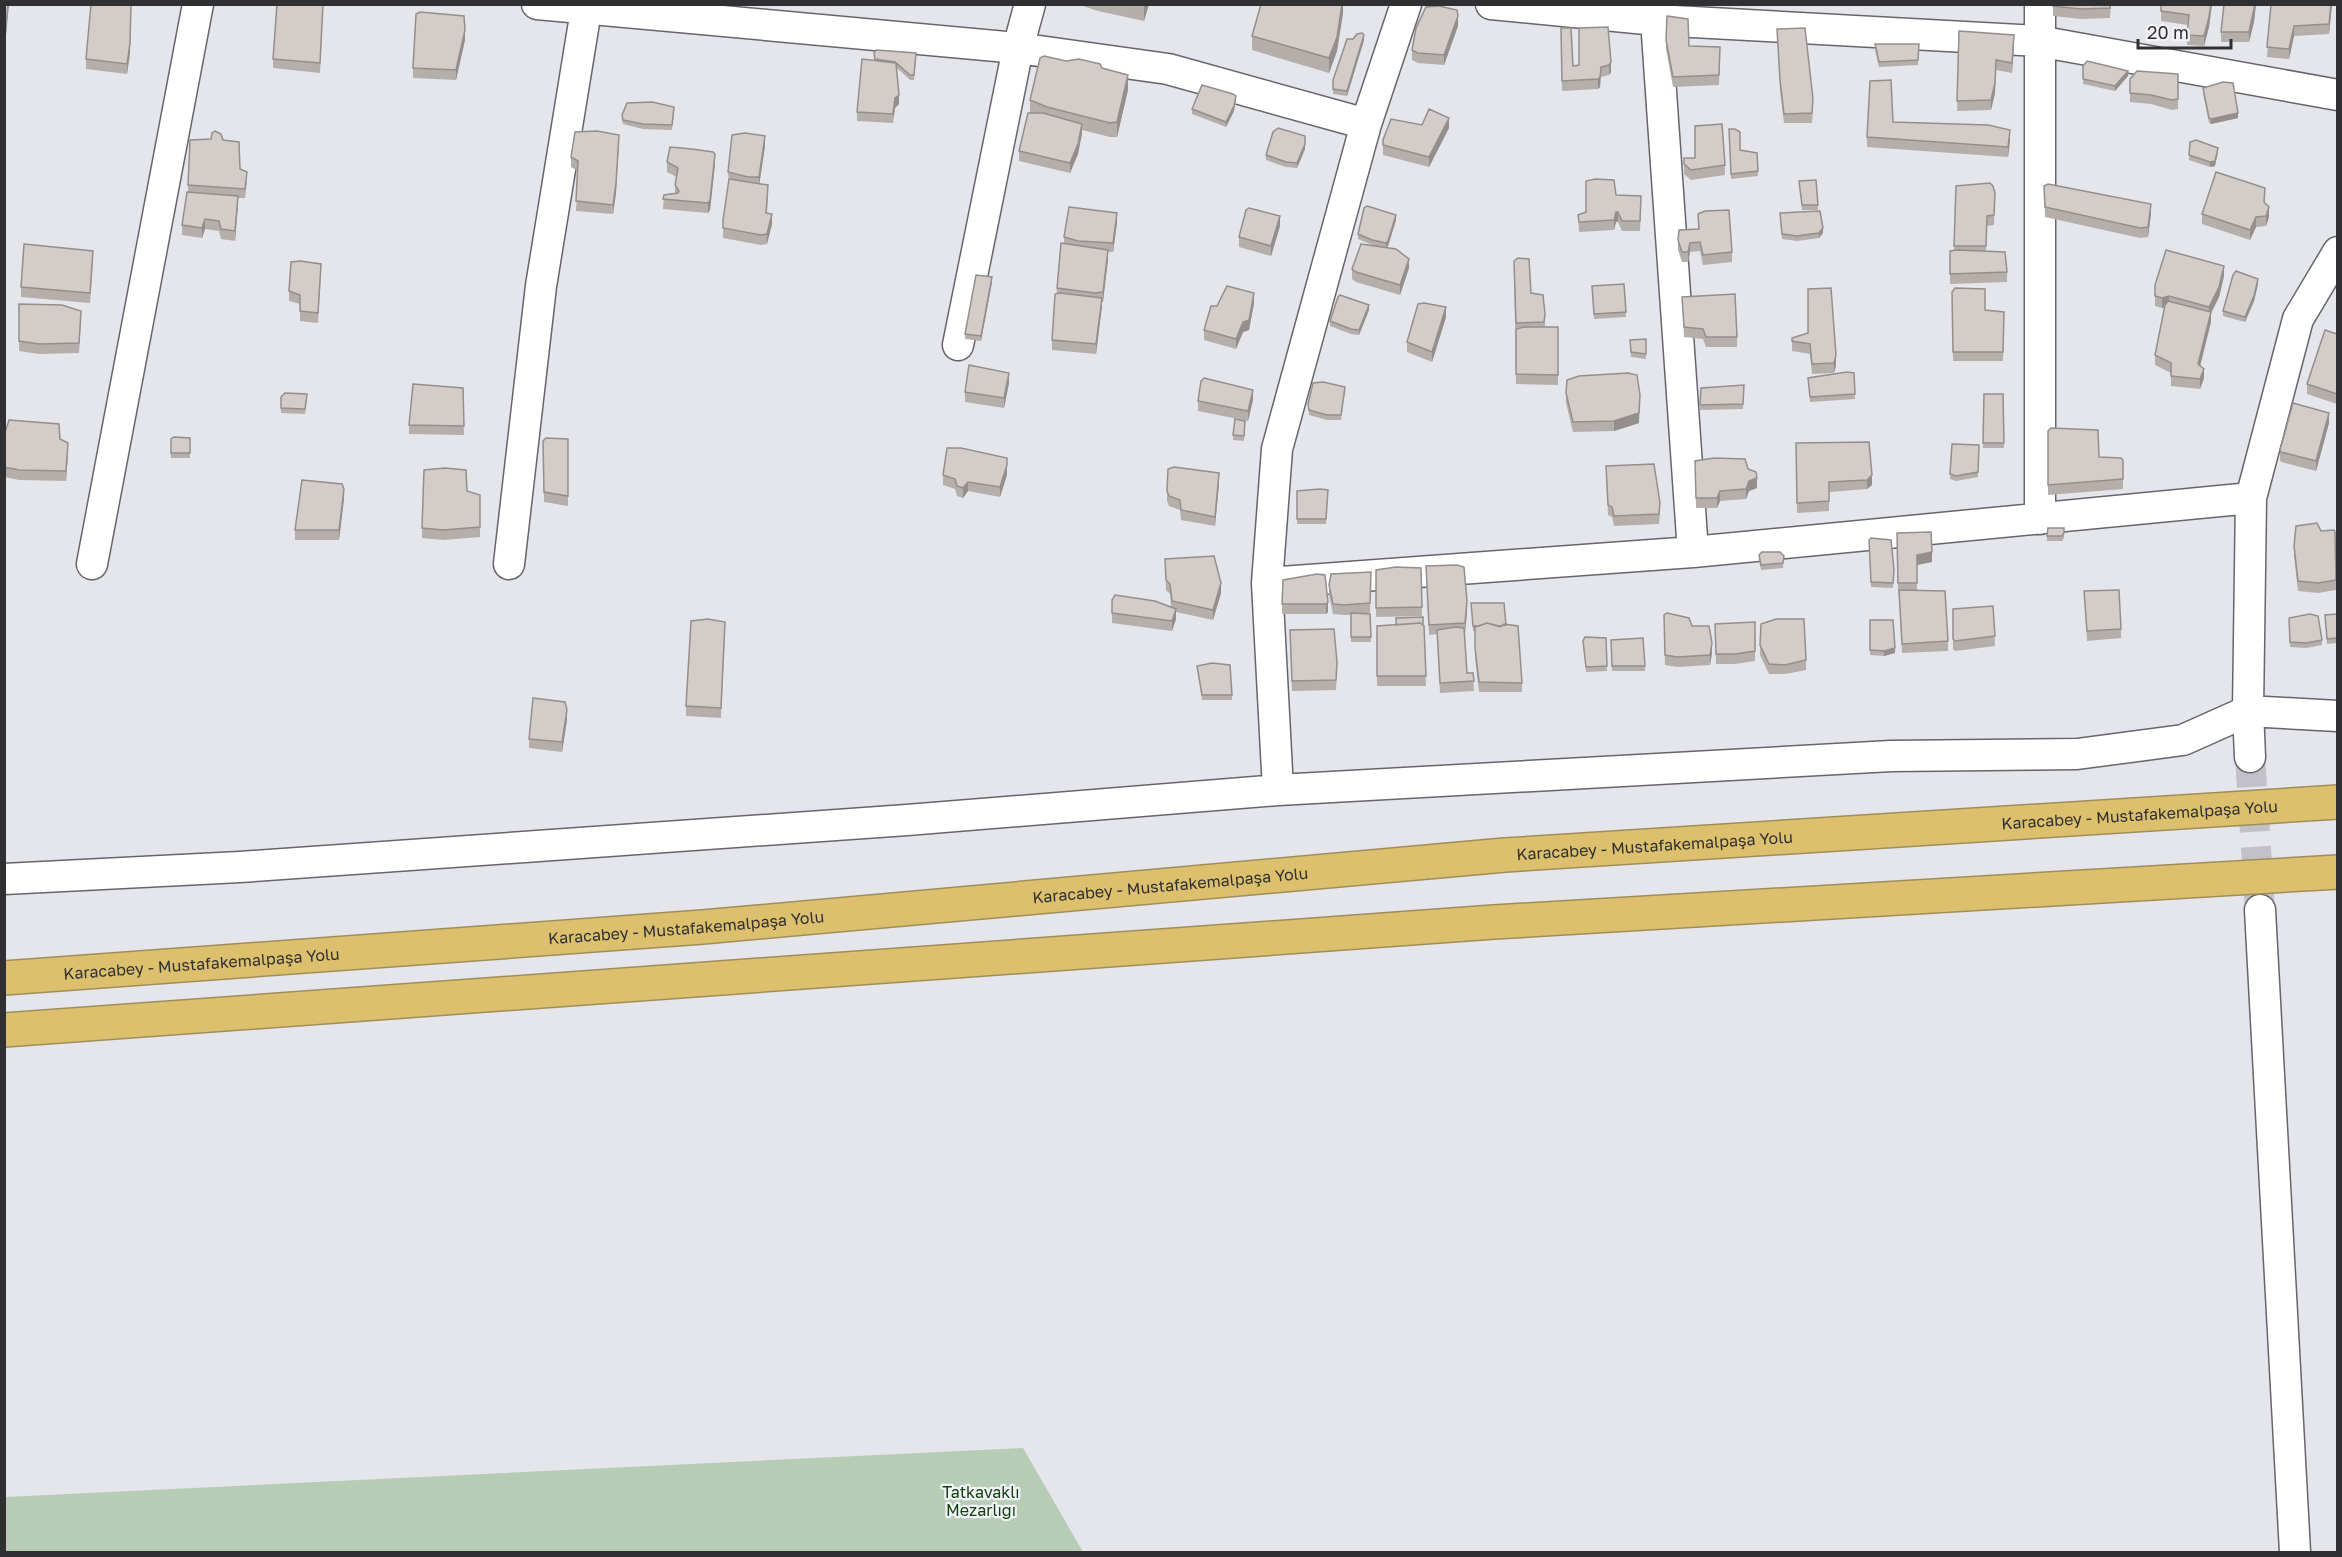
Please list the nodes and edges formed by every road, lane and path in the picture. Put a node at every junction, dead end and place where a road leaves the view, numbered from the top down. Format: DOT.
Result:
graph roads {
  1 [pos="198,4"];
  2 [pos="537,4"];
  3 [pos="1030,4"];
  4 [pos="1406,4"];
  5 [pos="1491,4"];
  6 [pos="2040,4"];
  7 [pos="586,6"];
  8 [pos="1656,20"];
  9 [pos="2038,41"];
  10 [pos="1018,48"];
  11 [pos="2337,95"];
  12 [pos="1366,124"];
  13 [pos="2337,252"];
  14 [pos="958,345"];
  15 [pos="2251,498"];
  16 [pos="2040,519"];
  17 [pos="1693,552"];
  18 [pos="92,564"];
  19 [pos="509,564"];
  20 [pos="1267,583"];
  21 [pos="2248,711"];
  22 [pos="2337,716"];
  23 [pos="2250,757"];
  24 [pos="1278,790"];
  25 [pos="2337,802"];
  26 [pos="2337,872"];
  27 [pos="4,879"];
  28 [pos="2260,910"];
  29 [pos="4,978"];
  30 [pos="4,1030"];
  31 [pos="2295,1552"];
  1 -- 18 [label="street"];
  2 -- 7 [label="street"];
  3 -- 10 [label="street"];
  4 -- 12 [label="street"];
  5 -- 8 [label="street"];
  6 -- 9 [label="street"];
  7 -- 10 [label="street"];
  7 -- 19 [label="street"];
  8 -- 9 [label="street"];
  8 -- 17 [label="street"];
  9 -- 11 [label="street"];
  9 -- 16 [label="street"];
  10 -- 12 [label="street"];
  10 -- 14 [label="street"];
  12 -- 20 [label="street"];
  13 -- 15 [label="street"];
  15 -- 16 [label="street"];
  15 -- 21 [label="street"];
  16 -- 17 [label="street"];
  17 -- 20 [label="street"];
  20 -- 24 [label="street"];
  21 -- 22 [label="street"];
  21 -- 23 [label="street"];
  21 -- 24 [label="street"];
  24 -- 27 [label="street"];
  25 -- 29 [label="highway, Karacabey - Mustafakemalpaşa Yolu"];
  26 -- 30 [label="highway"];
  28 -- 31 [label="street"];
}
